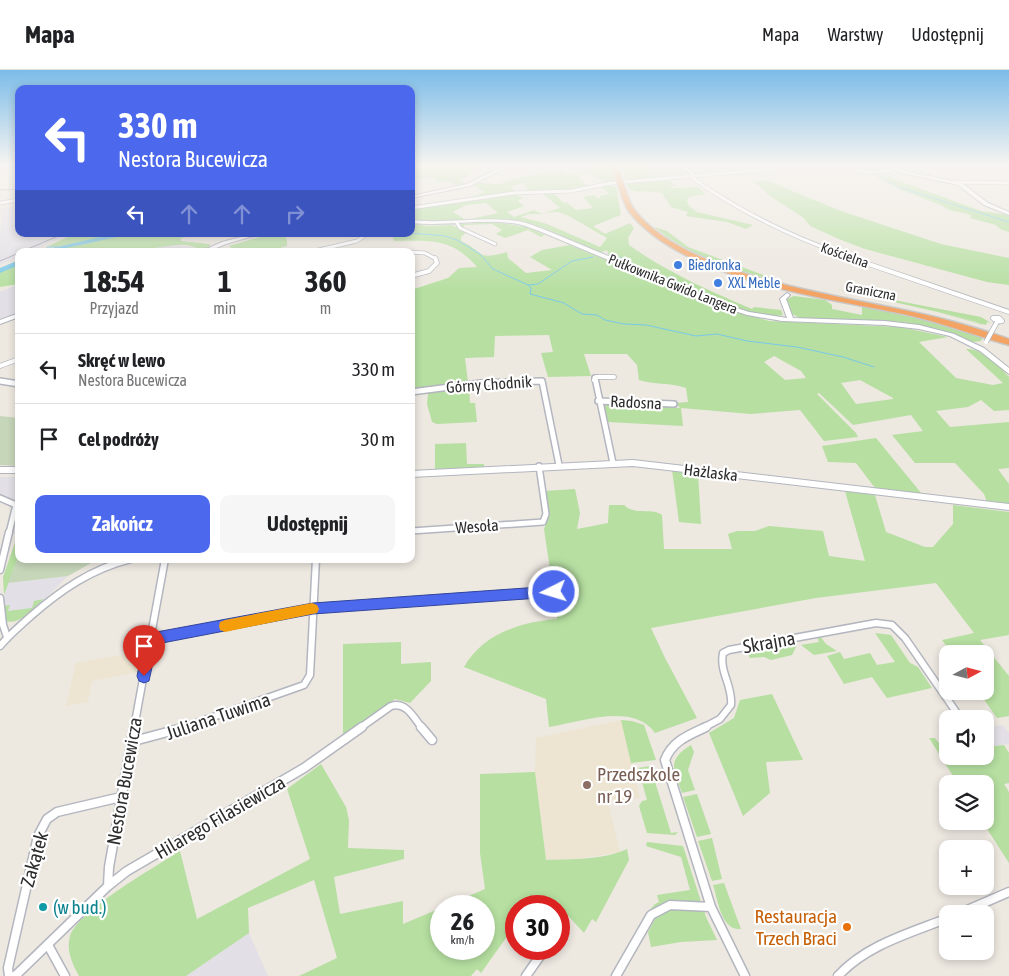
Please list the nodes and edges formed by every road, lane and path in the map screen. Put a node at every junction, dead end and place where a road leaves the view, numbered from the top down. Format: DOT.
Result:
graph roads {
  1 [pos="630,206"];
  2 [pos="735,206"];
  3 [pos="991,206"];
  4 [pos="1009,214"];
  5 [pos="415,222"];
  6 [pos="457,223"];
  7 [pos="246,237"];
  8 [pos="363,237"];
  9 [pos="495,244"];
  10 [pos="212,248"];
  11 [pos="327,248"];
  12 [pos="415,253"];
  13 [pos="728,269"];
  14 [pos="415,275"];
  15 [pos="787,295"];
  16 [pos="825,296"];
  17 [pos="1009,313"];
  18 [pos="15,316"];
  19 [pos="791,320"];
  20 [pos="0,322"];
  21 [pos="1009,337"];
  22 [pos="1009,342"];
  23 [pos="981,349"];
  24 [pos="15,360"];
  25 [pos="0,366"];
  26 [pos="1009,372"];
  27 [pos="614,378"];
  28 [pos="0,381"];
  29 [pos="15,383"];
  30 [pos="415,391"];
  31 [pos="598,400"];
  32 [pos="674,404"];
  33 [pos="613,463"];
  34 [pos="560,465"];
  35 [pos="539,466"];
  36 [pos="0,470"];
  37 [pos="15,470"];
  38 [pos="415,474"];
  39 [pos="0,498"];
  40 [pos="15,505"];
  41 [pos="1009,507"];
  42 [pos="15,509"];
  43 [pos="415,531"];
  44 [pos="116,563"];
  45 [pos="164,563"];
  46 [pos="316,563"];
  47 [pos="0,570"];
  48 [pos="556,584"];
  49 [pos="0,598"];
  50 [pos="313,608"];
  51 [pos="7,638"];
  52 [pos="151,639"];
  53 [pos="0,646"];
  54 [pos="955,710"];
  55 [pos="432,740"];
  56 [pos="130,742"];
  57 [pos="121,797"];
  58 [pos="108,886"];
  59 [pos="1009,892"];
  60 [pos="979,905"];
  61 [pos="711,906"];
  62 [pos="939,922"];
  63 [pos="48,945"];
  64 [pos="537,960"];
  65 [pos="9,976"];
  66 [pos="15,976"];
  67 [pos="65,976"];
  68 [pos="526,976"];
  69 [pos="616,976"];
  70 [pos="745,976"];
  71 [pos="838,976"];
  1 -- 13 [label="highway, Graniczna, bridge"];
  2 -- 17 [label="street, Kościelna"];
  3 -- 4 [label="street"];
  5 -- 6 [label="street, Pułkownika Gwido Langera"];
  6 -- 9 [label="street"];
  6 -- 19 [label="street, Pułkownika Gwido Langera"];
  7 -- 10 [label="street"];
  8 -- 11 [label="street"];
  12 -- 14 [label="street"];
  13 -- 16 [label="highway, Graniczna"];
  13 -- 21 [label="highway, Graniczna"];
  15 -- 16 [label="highway"];
  15 -- 19 [label="street"];
  16 -- 22 [label="highway, Graniczna"];
  17 -- 23 [label="street, bridge"];
  18 -- 20 [label="street"];
  19 -- 23 [label="street, Pułkownika Gwido Langera"];
  23 -- 26 [label="street, Pułkownika Gwido Langera"];
  24 -- 25 [label="street"];
  27 -- 31 [label="street, Radosna"];
  28 -- 29 [label="street"];
  30 -- 34 [label="street, Górny Chodnik"];
  31 -- 32 [label="street, Radosna"];
  31 -- 33 [label="street, Radosna"];
  33 -- 34 [label="street, Hażlaska"];
  33 -- 41 [label="street, Hażlaska"];
  34 -- 35 [label="street, Hażlaska"];
  35 -- 38 [label="street, Hażlaska"];
  35 -- 43 [label="street, Wesoła"];
  36 -- 37 [label="street"];
  39 -- 40 [label="street"];
  42 -- 47 [label="street"];
  44 -- 51 [label="street"];
  45 -- 52 [label="street, Nestora Bucewicza"];
  46 -- 50 [label="street"];
  48 -- 50 [label="street"];
  49 -- 51 [label="street"];
  50 -- 52 [label="street"];
  50 -- 56 [label="street, Juliana Tuwima"];
  51 -- 53 [label="street"];
  52 -- 56 [label="street, Nestora Bucewicza"];
  54 -- 61 [label="street, Skrajna"];
  55 -- 58 [label="street, Hilarego Filasiewicza"];
  56 -- 57 [label="street, Nestora Bucewicza"];
  57 -- 58 [label="street, Nestora Bucewicza"];
  57 -- 65 [label="street, Zakątek"];
  58 -- 63 [label="street, Hilarego Filasiewicza"];
  59 -- 60 [label="street"];
  61 -- 69 [label="street"];
  61 -- 70 [label="street, Skrajna"];
  62 -- 71 [label="street"];
  63 -- 66 [label="street, Hilarego Filasiewicza"];
  63 -- 67 [label="street"];
  64 -- 68 [label="street"];
}
